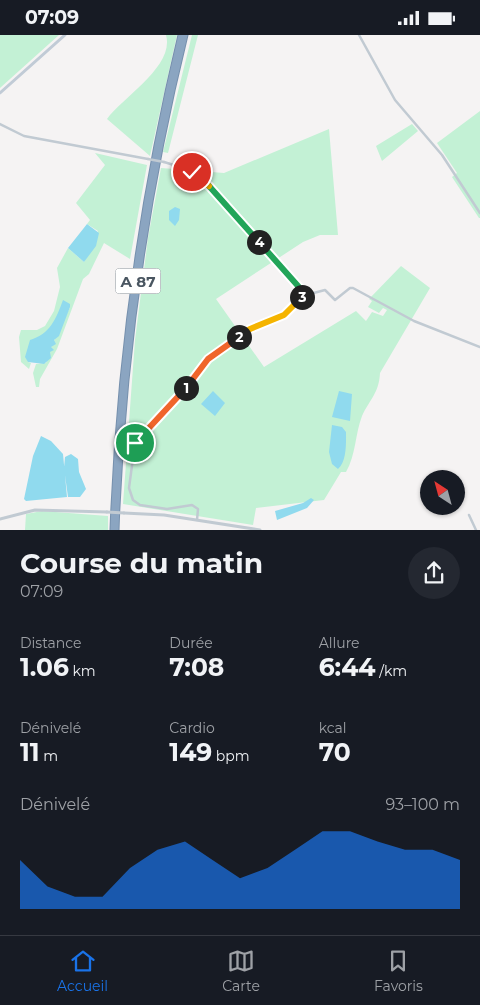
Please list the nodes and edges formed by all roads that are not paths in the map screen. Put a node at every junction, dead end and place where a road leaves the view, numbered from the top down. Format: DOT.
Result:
graph roads {
  1 [pos="65,35"];
  2 [pos="181,35"];
  3 [pos="185,35"];
  4 [pos="359,35"];
  5 [pos="0,93"];
  6 [pos="0,124"];
  7 [pos="480,213"];
  8 [pos="306,295"];
  9 [pos="480,347"];
  10 [pos="469,515"];
  11 [pos="0,519"];
  12 [pos="197,521"];
  13 [pos="113,530"];
  14 [pos="116,530"];
  15 [pos="260,530"];
  16 [pos="476,530"];
  1 -- 5 [label="main road"];
  2 -- 13 [label="highway, A 87"];
  3 -- 14 [label="highway, A 87"];
  4 -- 7 [label="street"];
  6 -- 8 [label="street, bridge"];
  8 -- 9 [label="street"];
  8 -- 12 [label="street"];
  10 -- 16 [label="street"];
  11 -- 12 [label="street, bridge"];
  12 -- 15 [label="street"];
}
